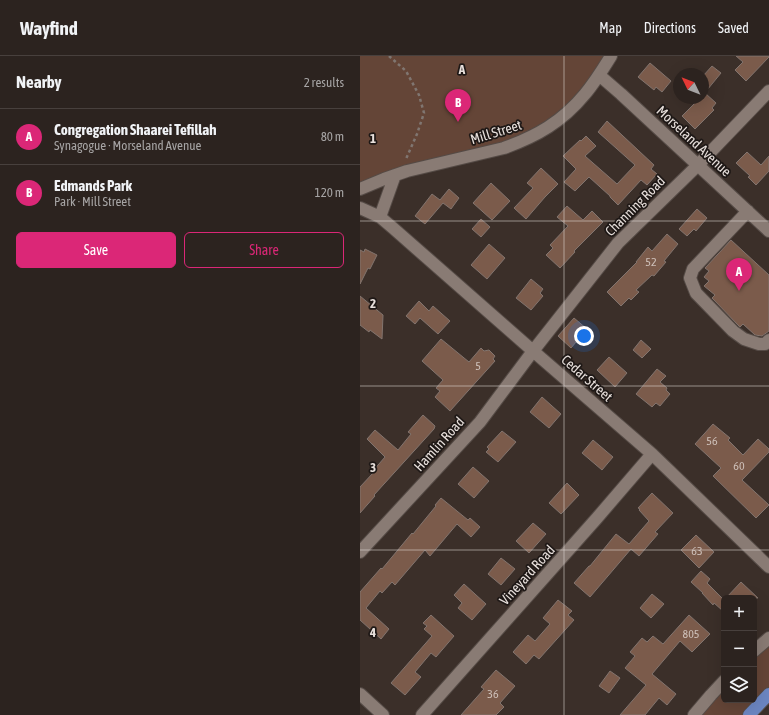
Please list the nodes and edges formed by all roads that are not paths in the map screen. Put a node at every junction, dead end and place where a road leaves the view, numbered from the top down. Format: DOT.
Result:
graph roads {
  1 [pos="611,56"];
  2 [pos="599,75"];
  3 [pos="769,91"];
  4 [pos="698,165"];
  5 [pos="401,173"];
  6 [pos="360,189"];
  7 [pos="360,208"];
  8 [pos="748,211"];
  9 [pos="380,217"];
  10 [pos="769,230"];
  11 [pos="769,340"];
  12 [pos="533,351"];
  13 [pos="652,454"];
  14 [pos="360,552"];
  15 [pos="769,567"];
  16 [pos="769,638"];
  17 [pos="757,649"];
  18 [pos="721,684"];
  19 [pos="769,694"];
  20 [pos="362,698"];
  21 [pos="383,715"];
  22 [pos="422,715"];
  23 [pos="694,715"];
  24 [pos="749,715"];
  1 -- 2 [label="street, Mill Street"];
  2 -- 4 [label="street, Morseland Avenue"];
  2 -- 5 [label="street, Mill Street"];
  3 -- 4 [label="street, Channing Road"];
  4 -- 8 [label="street, Morseland Avenue"];
  4 -- 12 [label="street, Channing Road"];
  5 -- 6 [label="street, Mill Street"];
  5 -- 9 [label="street"];
  7 -- 9 [label="street, Cedar Street"];
  8 -- 10 [label="street, Morseland Avenue"];
  8 -- 11 [label="street"];
  9 -- 12 [label="street, Cedar Street"];
  12 -- 13 [label="street, Cedar Street"];
  12 -- 14 [label="street, Hamlin Road"];
  13 -- 15 [label="street, Cedar Street"];
  13 -- 22 [label="street, Vineyard Road"];
  16 -- 17 [label="street"];
  18 -- 23 [label="street"];
  19 -- 24 [label="main road"];
  20 -- 21 [label="street"];
}
